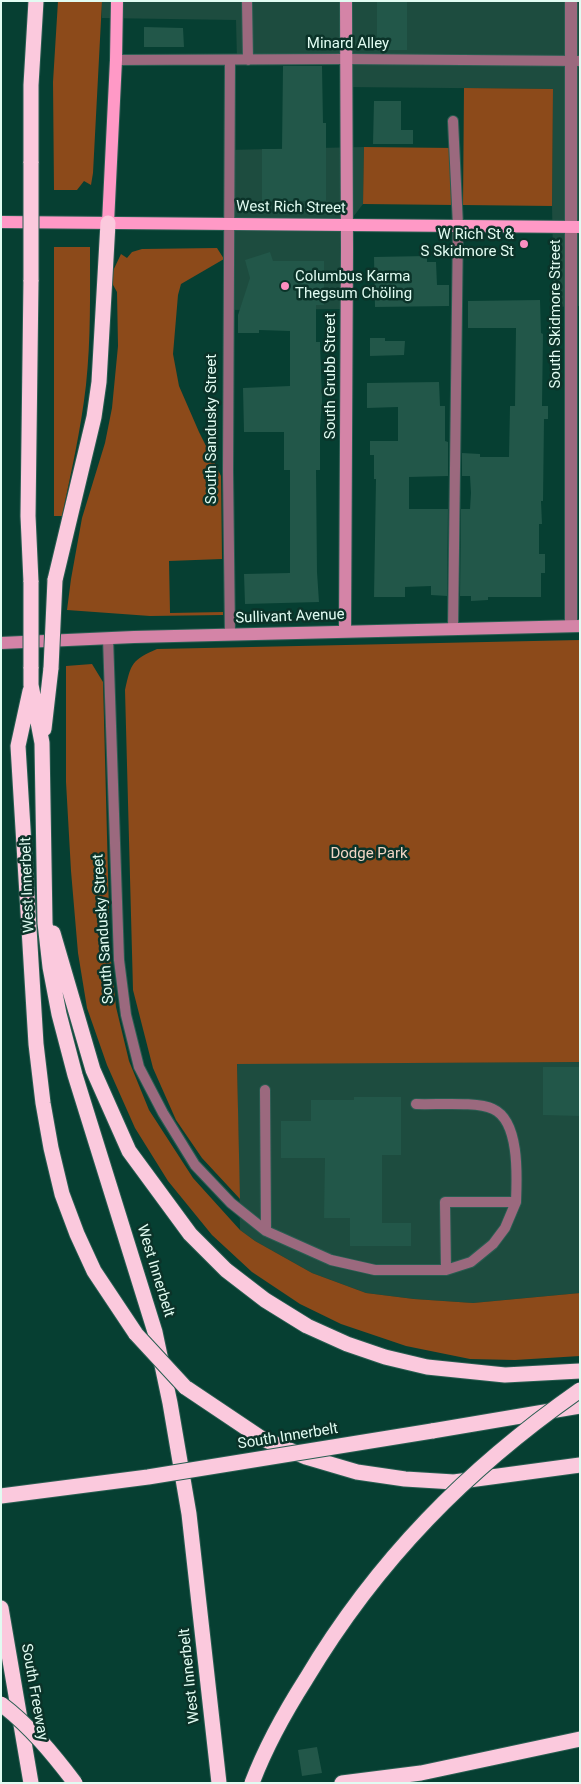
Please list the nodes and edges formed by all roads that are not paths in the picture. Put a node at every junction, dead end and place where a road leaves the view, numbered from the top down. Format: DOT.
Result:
graph roads {
  1 [pos="36,1"];
  2 [pos="117,1"];
  3 [pos="247,1"];
  4 [pos="346,1"];
  5 [pos="571,1"];
  6 [pos="345,59"];
  7 [pos="116,60"];
  8 [pos="230,60"];
  9 [pos="248,60"];
  10 [pos="575,61"];
  11 [pos="453,121"];
  12 [pos="1,222"];
  13 [pos="108,223"];
  14 [pos="230,224"];
  15 [pos="347,225"];
  16 [pos="458,226"];
  17 [pos="576,227"];
  18 [pos="575,626"];
  19 [pos="453,629"];
  20 [pos="345,631"];
  21 [pos="230,635"];
  22 [pos="108,638"];
  23 [pos="1,643"];
  24 [pos="31,685"];
  25 [pos="42,743"];
  26 [pos="45,905"];
  27 [pos="265,1090"];
  28 [pos="416,1104"];
  29 [pos="516,1202"];
  30 [pos="266,1231"];
  31 [pos="446,1270"];
  32 [pos="580,1371"];
  33 [pos="580,1390"];
  34 [pos="580,1406"];
  35 [pos="580,1465"];
  36 [pos="1,1496"];
  37 [pos="1,1608"];
  38 [pos="1,1704"];
  39 [pos="580,1738"];
  40 [pos="31,1783"];
  41 [pos="75,1783"];
  42 [pos="219,1783"];
  43 [pos="252,1783"];
  44 [pos="342,1783"];
  1 -- 24 [label="highway, West Innerbelt, bridge"];
  2 -- 7 [label="main road"];
  3 -- 9 [label="lane"];
  4 -- 6 [label="street, South Grubb Street"];
  5 -- 10 [label="street, South Skidmore Street"];
  6 -- 9 [label="lane, Minard Alley"];
  6 -- 10 [label="lane, Minard Alley"];
  6 -- 15 [label="street, South Grubb Street"];
  7 -- 8 [label="lane, Minard Alley"];
  7 -- 13 [label="main road"];
  8 -- 9 [label="lane, Minard Alley"];
  8 -- 14 [label="lane, South Sandusky Street"];
  10 -- 17 [label="street, South Skidmore Street"];
  11 -- 16 [label="lane"];
  12 -- 13 [label="main road, West Rich Street"];
  13 -- 14 [label="main road, West Rich Street"];
  13 -- 25 [label="highway, bridge"];
  14 -- 15 [label="main road, West Rich Street"];
  14 -- 21 [label="lane, South Sandusky Street"];
  15 -- 16 [label="main road, West Rich Street"];
  15 -- 20 [label="street, South Grubb Street"];
  16 -- 17 [label="main road, West Rich Street"];
  16 -- 19 [label="lane"];
  17 -- 18 [label="street, South Skidmore Street"];
  18 -- 19 [label="street, Sullivant Avenue"];
  19 -- 20 [label="street, Sullivant Avenue"];
  20 -- 21 [label="street, Sullivant Avenue"];
  21 -- 22 [label="street, Sullivant Avenue"];
  22 -- 23 [label="street, Sullivant Avenue"];
  22 -- 30 [label="lane, South Sandusky Street"];
  24 -- 25 [label="highway, West Innerbelt"];
  24 -- 35 [label="highway, bridge"];
  25 -- 26 [label="highway, West Innerbelt"];
  26 -- 32 [label="highway"];
  26 -- 42 [label="highway, West Innerbelt"];
  27 -- 30 [label="lane"];
  28 -- 29 [label="lane"];
  29 -- 31 [label="lane, South Sandusky Street"];
  29 -- 31 [label="lane"];
  30 -- 31 [label="lane, South Sandusky Street"];
  33 -- 43 [label="highway, bridge"];
  34 -- 36 [label="highway, South Innerbelt, bridge"];
  37 -- 40 [label="highway, South Freeway"];
  38 -- 41 [label="highway, bridge"];
  39 -- 44 [label="highway"];
}
